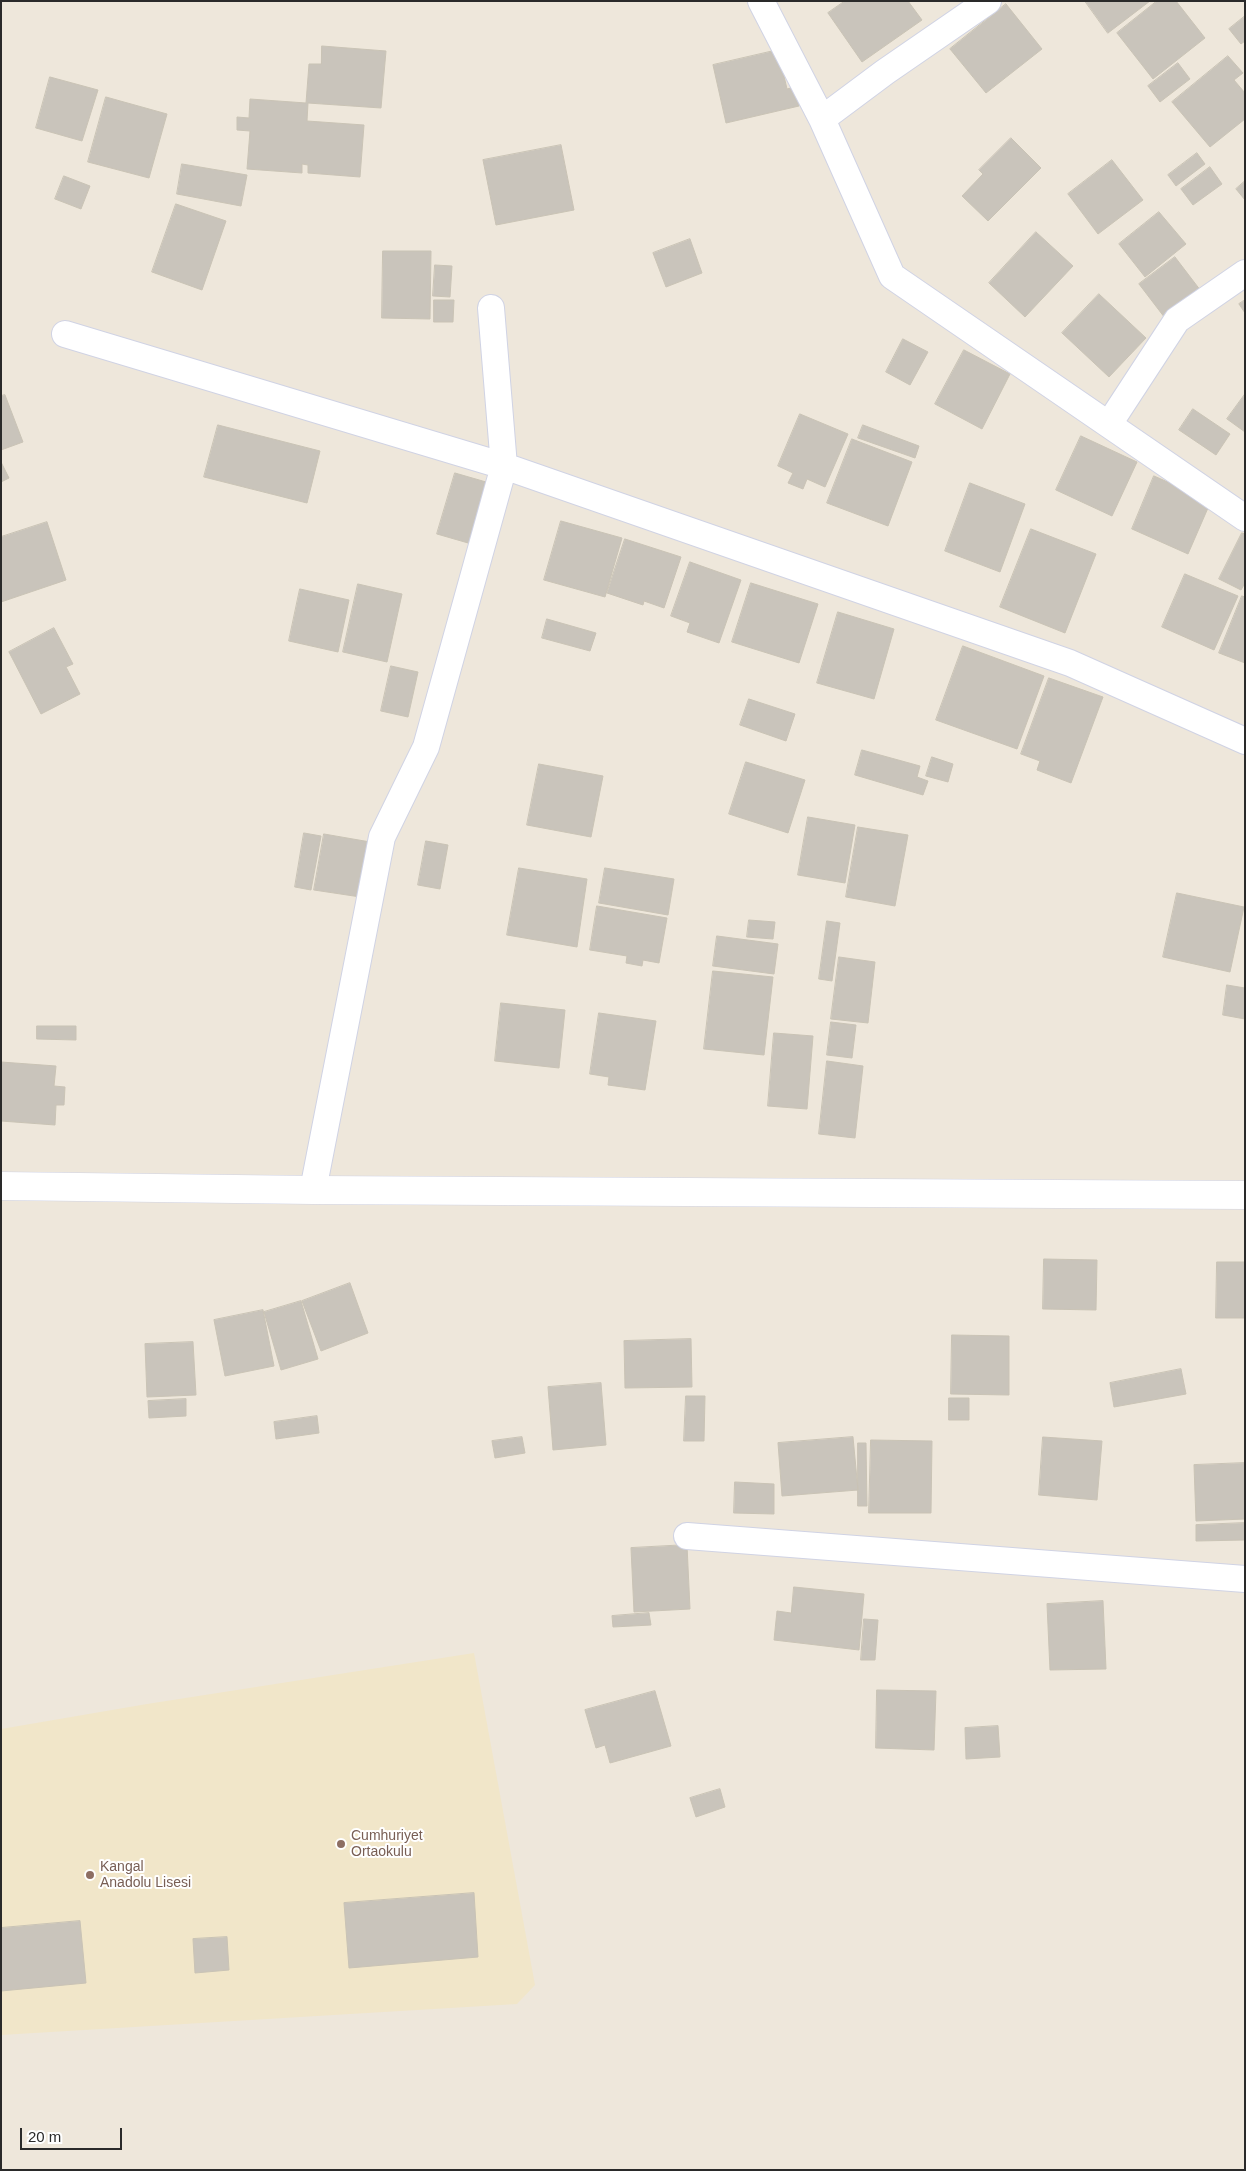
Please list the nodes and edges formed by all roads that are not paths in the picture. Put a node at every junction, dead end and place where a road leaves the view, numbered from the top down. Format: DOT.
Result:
graph roads {
  1 [pos="761,1"];
  2 [pos="988,1"];
  3 [pos="822,119"];
  4 [pos="1245,273"];
  5 [pos="491,308"];
  6 [pos="66,334"];
  7 [pos="1109,424"];
  8 [pos="504,466"];
  9 [pos="1245,518"];
  10 [pos="1245,741"];
  11 [pos="1,1186"];
  12 [pos="313,1190"];
  13 [pos="1245,1195"];
  14 [pos="686,1536"];
  15 [pos="1245,1579"];
  1 -- 3 [label="street"];
  2 -- 3 [label="street"];
  3 -- 7 [label="street"];
  4 -- 7 [label="street"];
  5 -- 8 [label="street"];
  6 -- 8 [label="street"];
  7 -- 9 [label="street"];
  8 -- 10 [label="street"];
  8 -- 12 [label="street"];
  11 -- 12 [label="street"];
  12 -- 13 [label="street"];
  14 -- 15 [label="street"];
}
